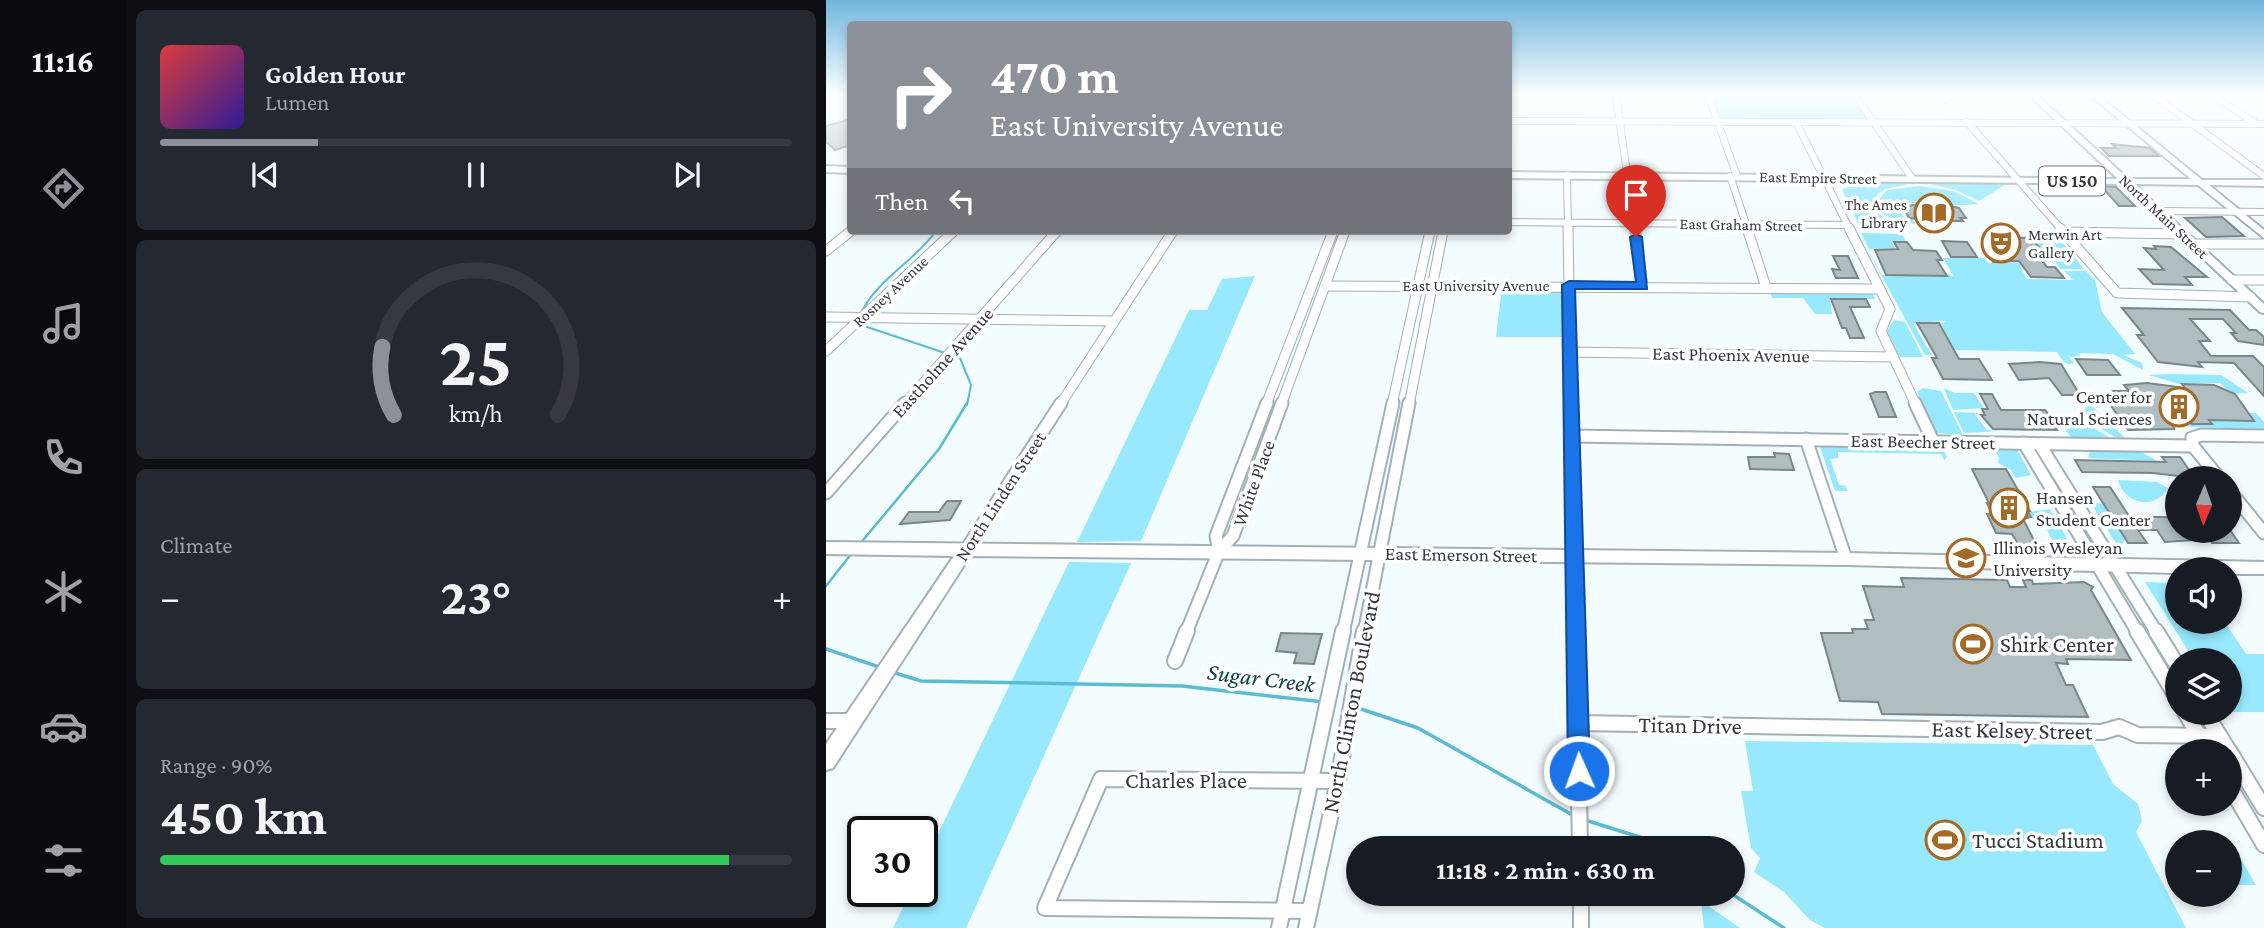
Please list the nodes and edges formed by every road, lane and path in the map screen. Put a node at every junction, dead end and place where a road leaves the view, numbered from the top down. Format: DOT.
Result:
graph roads {
  1 [pos="1622,138"];
  2 [pos="1723,138"];
  3 [pos="1804,138"];
  4 [pos="1884,138"];
  5 [pos="1981,138"];
  6 [pos="2080,138"];
  7 [pos="2148,138"];
  8 [pos="2212,138"];
  9 [pos="827,170"];
  10 [pos="847,170"];
  11 [pos="1512,175"];
  12 [pos="1567,175"];
  13 [pos="1628,175"];
  14 [pos="1733,176"];
  15 [pos="2264,176"];
  16 [pos="1824,177"];
  17 [pos="1912,178"];
  18 [pos="2017,180"];
  19 [pos="2127,182"];
  20 [pos="2202,183"];
  21 [pos="2264,183"];
  22 [pos="2159,211"];
  23 [pos="2236,212"];
  24 [pos="2264,212"];
  25 [pos="1512,222"];
  26 [pos="1567,222"];
  27 [pos="1634,223"];
  28 [pos="1744,223"];
  29 [pos="1847,225"];
  30 [pos="2062,232"];
  31 [pos="847,234"];
  32 [pos="2183,234"];
  33 [pos="2264,234"];
  34 [pos="950,235"];
  35 [pos="1053,235"];
  36 [pos="1170,235"];
  37 [pos="1331,235"];
  38 [pos="1344,235"];
  39 [pos="1429,235"];
  40 [pos="1442,235"];
  41 [pos="2194,244"];
  42 [pos="2264,244"];
  43 [pos="826,251"];
  44 [pos="2232,280"];
  45 [pos="2264,280"];
  46 [pos="1312,285"];
  47 [pos="1417,285"];
  48 [pos="1569,285"];
  49 [pos="1325,286"];
  50 [pos="1432,286"];
  51 [pos="1643,286"];
  52 [pos="1766,287"];
  53 [pos="1879,289"];
  54 [pos="2251,297"];
  55 [pos="2264,310"];
  56 [pos="826,317"];
  57 [pos="862,318"];
  58 [pos="979,319"];
  59 [pos="1114,321"];
  60 [pos="826,351"];
  61 [pos="1404,351"];
  62 [pos="1419,351"];
  63 [pos="1570,352"];
  64 [pos="1893,357"];
  65 [pos="1274,385"];
  66 [pos="1288,385"];
  67 [pos="1264,411"];
  68 [pos="1279,411"];
  69 [pos="1386,434"];
  70 [pos="1403,434"];
  71 [pos="1571,436"];
  72 [pos="2264,436"];
  73 [pos="1806,439"];
  74 [pos="1933,441"];
  75 [pos="2024,443"];
  76 [pos="2040,445"];
  77 [pos="2193,446"];
  78 [pos="2209,466"];
  79 [pos="826,493"];
  80 [pos="2242,506"];
  81 [pos="2264,533"];
  82 [pos="834,548"];
  83 [pos="965,551"];
  84 [pos="1219,551"];
  85 [pos="1361,553"];
  86 [pos="1381,553"];
  87 [pos="1574,556"];
  88 [pos="1846,559"];
  89 [pos="2098,565"];
  90 [pos="2117,566"];
  91 [pos="2264,568"];
  92 [pos="2167,648"];
  93 [pos="1175,661"];
  94 [pos="2165,678"];
  95 [pos="826,721"];
  96 [pos="852,721"];
  97 [pos="1578,723"];
  98 [pos="2193,725"];
  99 [pos="2214,725"];
  100 [pos="1802,727"];
  101 [pos="2199,736"];
  102 [pos="2220,736"];
  103 [pos="2201,739"];
  104 [pos="2222,739"];
  105 [pos="826,761"];
  106 [pos="2242,772"];
  107 [pos="1312,780"];
  108 [pos="1338,781"];
  109 [pos="2242,807"];
  110 [pos="2264,808"];
  111 [pos="1580,836"];
  112 [pos="2264,845"];
  113 [pos="1581,906"];
  114 [pos="1283,910"];
  115 [pos="1309,911"];
  116 [pos="1279,928"];
  117 [pos="1306,928"];
  118 [pos="1581,928"];
  1 -- 13 [label="street"];
  2 -- 14 [label="street"];
  3 -- 16 [label="street"];
  4 -- 17 [label="street"];
  5 -- 18 [label="street"];
  6 -- 19 [label="main road, North Main Street"];
  7 -- 20 [label="main road"];
  8 -- 15 [label="street"];
  9 -- 10 [label="main road"];
  11 -- 12 [label="main road, East Empire Street / US 150"];
  12 -- 13 [label="main road, East Empire Street / US 150"];
  12 -- 26 [label="street"];
  13 -- 14 [label="main road, East Empire Street / US 150"];
  13 -- 27 [label="street"];
  14 -- 16 [label="main road, East Empire Street / US 150"];
  14 -- 28 [label="street"];
  16 -- 17 [label="main road, East Empire Street / US 150"];
  16 -- 29 [label="street"];
  17 -- 18 [label="main road, East Empire Street / US 150"];
  18 -- 19 [label="main road, East Empire Street / US 150"];
  18 -- 30 [label="street"];
  19 -- 20 [label="main road, US 150"];
  19 -- 22 [label="main road, North Main Street"];
  20 -- 21 [label="main road, US 150"];
  20 -- 23 [label="main road"];
  22 -- 23 [label="street"];
  22 -- 32 [label="main road, North Main Street"];
  23 -- 24 [label="street"];
  23 -- 33 [label="main road"];
  25 -- 26 [label="street, East Graham Street"];
  26 -- 27 [label="street, East Graham Street"];
  26 -- 48 [label="street"];
  27 -- 28 [label="street, East Graham Street"];
  27 -- 51 [label="street"];
  28 -- 29 [label="street, East Graham Street"];
  28 -- 52 [label="street"];
  29 -- 53 [label="street"];
  30 -- 32 [label="street"];
  30 -- 54 [label="street"];
  31 -- 43 [label="street"];
  32 -- 41 [label="main road, North Main Street"];
  34 -- 57 [label="street, Rosney Avenue"];
  35 -- 58 [label="street, Eastholme Avenue"];
  36 -- 59 [label="street, North Linden Street"];
  37 -- 46 [label="street, White Place"];
  38 -- 49 [label="street, White Place"];
  39 -- 47 [label="street, North Clinton Boulevard"];
  40 -- 50 [label="street, North Clinton Boulevard"];
  41 -- 42 [label="street"];
  41 -- 44 [label="main road, North Main Street"];
  44 -- 45 [label="street"];
  44 -- 54 [label="main road, North Main Street"];
  46 -- 49 [label="street"];
  46 -- 65 [label="street, White Place"];
  47 -- 49 [label="street, East University Avenue"];
  47 -- 50 [label="street, East University Avenue"];
  47 -- 61 [label="street, North Clinton Boulevard"];
  48 -- 50 [label="street, East University Avenue"];
  48 -- 51 [label="street, East University Avenue"];
  48 -- 63 [label="street"];
  49 -- 66 [label="street, White Place"];
  50 -- 62 [label="street, North Clinton Boulevard"];
  51 -- 52 [label="street, East University Avenue"];
  52 -- 53 [label="street, East University Avenue"];
  53 -- 64 [label="street"];
  54 -- 55 [label="main road, North Main Street"];
  56 -- 57 [label="street"];
  57 -- 58 [label="street"];
  57 -- 60 [label="street, Rosney Avenue"];
  58 -- 59 [label="street"];
  58 -- 79 [label="street, Eastholme Avenue"];
  59 -- 83 [label="street, North Linden Street"];
  61 -- 62 [label="street"];
  61 -- 69 [label="street, North Clinton Boulevard"];
  62 -- 70 [label="street, North Clinton Boulevard"];
  63 -- 64 [label="street, East Phoenix Avenue"];
  63 -- 71 [label="street"];
  64 -- 74 [label="street"];
  65 -- 66 [label="street"];
  65 -- 67 [label="street, White Place"];
  66 -- 68 [label="street, White Place"];
  67 -- 68 [label="street, White Place"];
  67 -- 84 [label="street, White Place"];
  68 -- 84 [label="street, White Place"];
  69 -- 70 [label="street"];
  69 -- 85 [label="street, North Clinton Boulevard"];
  70 -- 86 [label="street, North Clinton Boulevard"];
  71 -- 73 [label="street, East Beecher Street"];
  71 -- 87 [label="street"];
  72 -- 77 [label="street, East Beecher Street"];
  73 -- 74 [label="street, East Beecher Street"];
  73 -- 88 [label="street"];
  74 -- 75 [label="street, East Beecher Street"];
  75 -- 76 [label="street, East Beecher Street"];
  75 -- 89 [label="street"];
  76 -- 77 [label="street, East Beecher Street"];
  76 -- 90 [label="street"];
  77 -- 78 [label="street"];
  80 -- 81 [label="street"];
  82 -- 83 [label="main road, East Emerson Street"];
  83 -- 84 [label="main road, East Emerson Street"];
  83 -- 96 [label="main road, North Linden Street"];
  84 -- 85 [label="main road, East Emerson Street"];
  84 -- 93 [label="street, White Place"];
  85 -- 86 [label="main road, East Emerson Street"];
  85 -- 107 [label="street, North Clinton Boulevard"];
  86 -- 87 [label="main road, East Emerson Street"];
  86 -- 108 [label="street, North Clinton Boulevard"];
  87 -- 88 [label="main road, East Emerson Street"];
  87 -- 97 [label="street"];
  88 -- 89 [label="main road, East Emerson Street"];
  89 -- 90 [label="main road, East Emerson Street"];
  89 -- 94 [label="street"];
  90 -- 91 [label="main road, East Emerson Street"];
  90 -- 92 [label="street"];
  95 -- 96 [label="street"];
  96 -- 105 [label="main road, North Linden Street"];
  97 -- 100 [label="street, Titan Drive"];
  97 -- 111 [label="street"];
  98 -- 101 [label="street"];
  99 -- 102 [label="street"];
  100 -- 101 [label="street, East Kelsey Street"];
  101 -- 102 [label="street, East Kelsey Street"];
  101 -- 103 [label="street"];
  102 -- 104 [label="street"];
  106 -- 110 [label="street"];
  107 -- 108 [label="street, Charles Place"];
  107 -- 114 [label="street, North Clinton Boulevard"];
  107 -- 114 [label="street, Charles Place"];
  108 -- 115 [label="street, North Clinton Boulevard"];
  109 -- 112 [label="street"];
  113 -- 118 [label="street"];
  114 -- 115 [label="street"];
  114 -- 116 [label="street, North Clinton Boulevard"];
  115 -- 117 [label="street, North Clinton Boulevard"];
}
